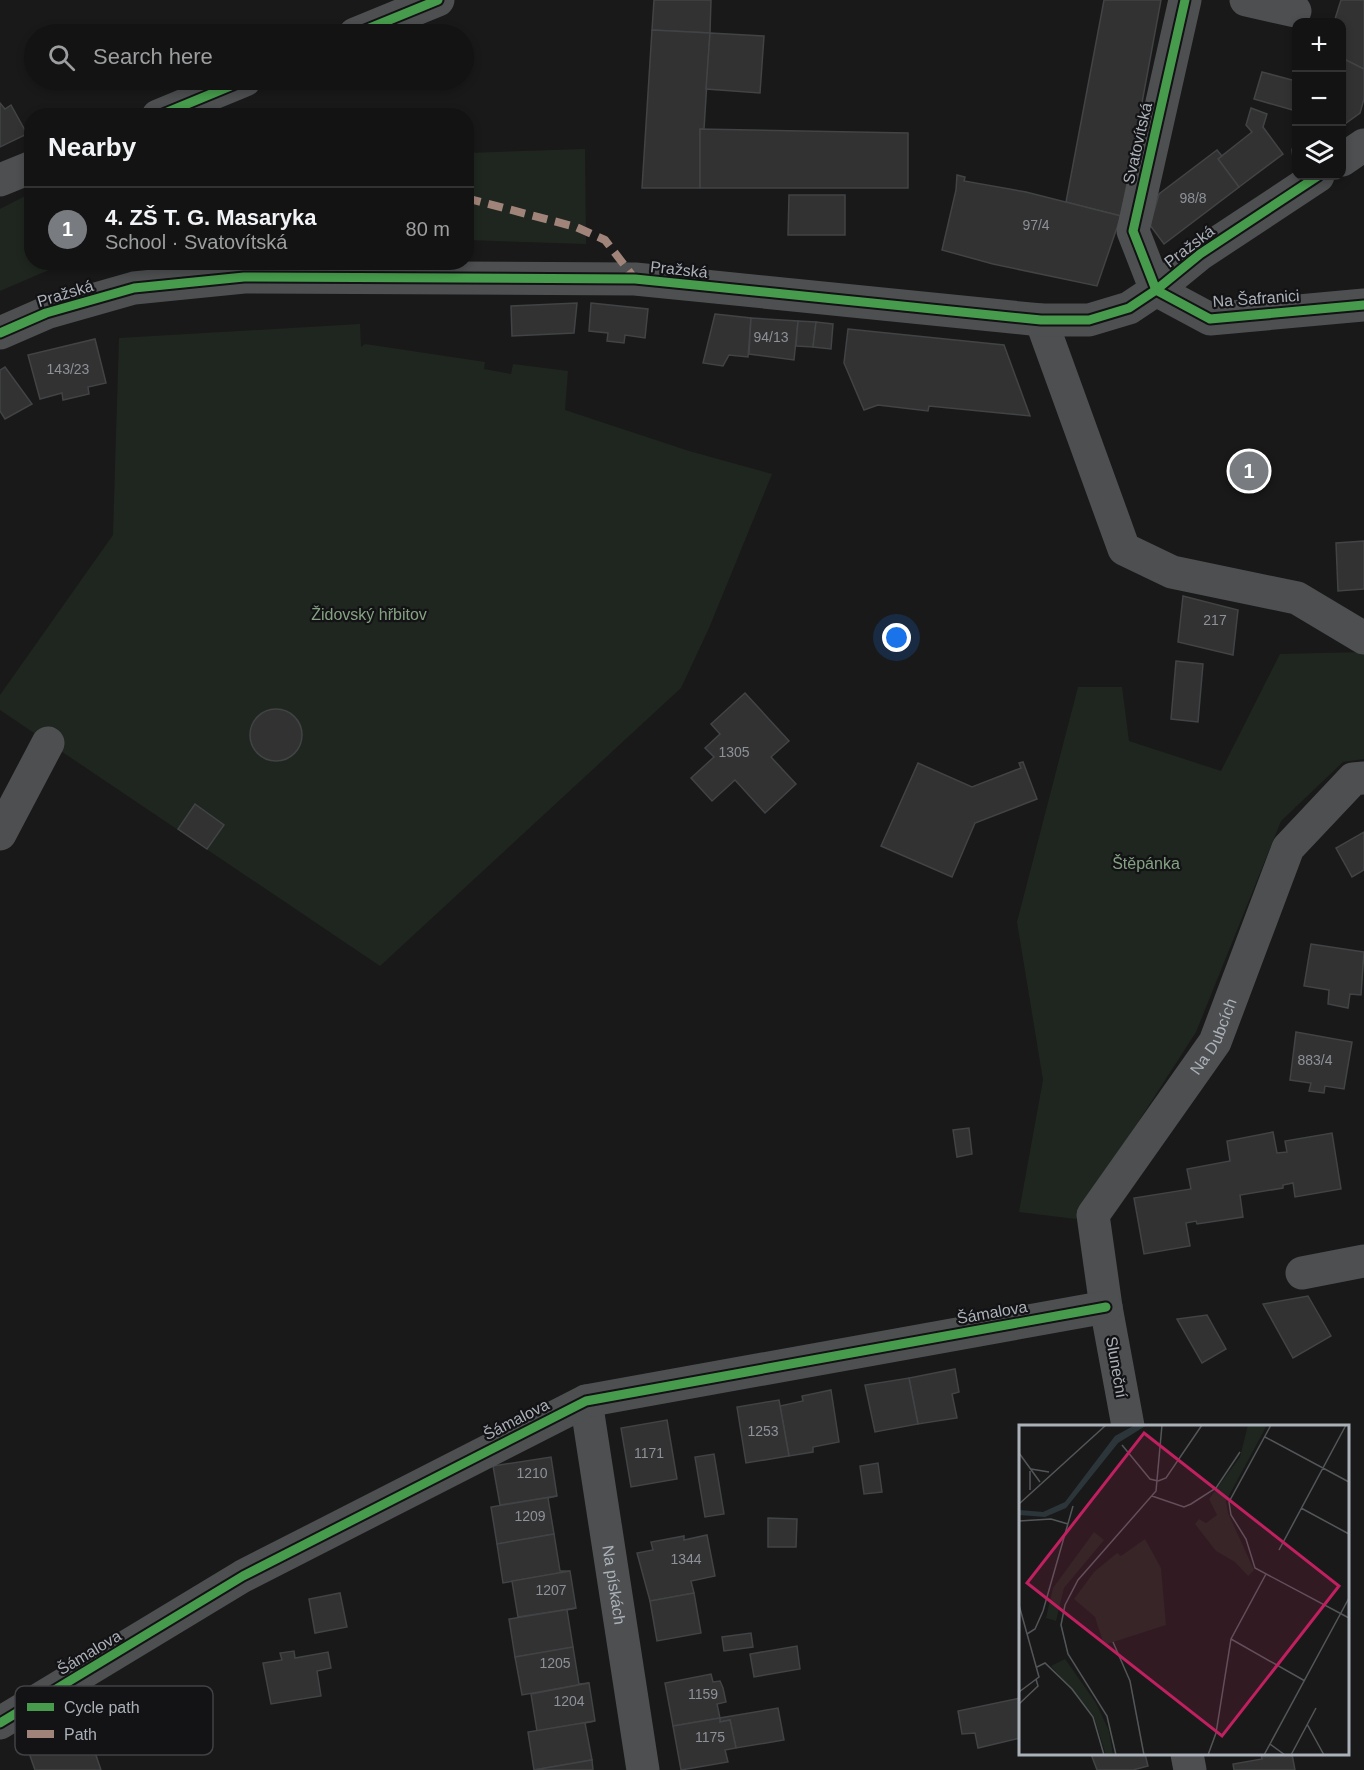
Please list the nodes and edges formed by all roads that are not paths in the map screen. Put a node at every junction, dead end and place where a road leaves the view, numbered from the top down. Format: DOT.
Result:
graph roads {
  1 [pos="438,0"];
  2 [pos="1185,0"];
  3 [pos="1246,0"];
  4 [pos="1294,11"];
  5 [pos="379,24"];
  6 [pos="221,90"];
  7 [pos="177,108"];
  8 [pos="1364,145"];
  9 [pos="1346,157"];
  10 [pos="24,170"];
  11 [pos="0,180"];
  12 [pos="1312,180"];
  13 [pos="1156,290"];
  14 [pos="1364,305"];
  15 [pos="1041,320"];
  16 [pos="0,333"];
  17 [pos="1364,638"];
  18 [pos="48,742"];
  19 [pos="1364,778"];
  20 [pos="0,834"];
  21 [pos="1364,1261"];
  22 [pos="1302,1273"];
  23 [pos="1106,1307"];
  24 [pos="586,1401"];
  25 [pos="1128,1425"];
  26 [pos="61,1686"];
  27 [pos="15,1714"];
  28 [pos="0,1723"];
  29 [pos="1187,1755"];
  30 [pos="643,1770"];
  31 [pos="1190,1770"];
  1 -- 5 [label="street"];
  2 -- 13 [label="street, Svatovítská"];
  3 -- 4 [label="street"];
  6 -- 7 [label="street"];
  8 -- 9 [label="street"];
  10 -- 11 [label="street"];
  12 -- 13 [label="street, Pražská"];
  13 -- 14 [label="street, Na Šafranici"];
  13 -- 15 [label="street, Pražská"];
  15 -- 16 [label="street, Pražská"];
  15 -- 17 [label="street"];
  18 -- 20 [label="street"];
  19 -- 23 [label="street, Na Dubcích"];
  21 -- 22 [label="street"];
  23 -- 24 [label="street, Šámalova"];
  23 -- 25 [label="street, Sluneční"];
  24 -- 26 [label="street, Šámalova"];
  24 -- 30 [label="street, Na pískách"];
  27 -- 28 [label="street, Šámalova"];
  29 -- 31 [label="street"];
}
